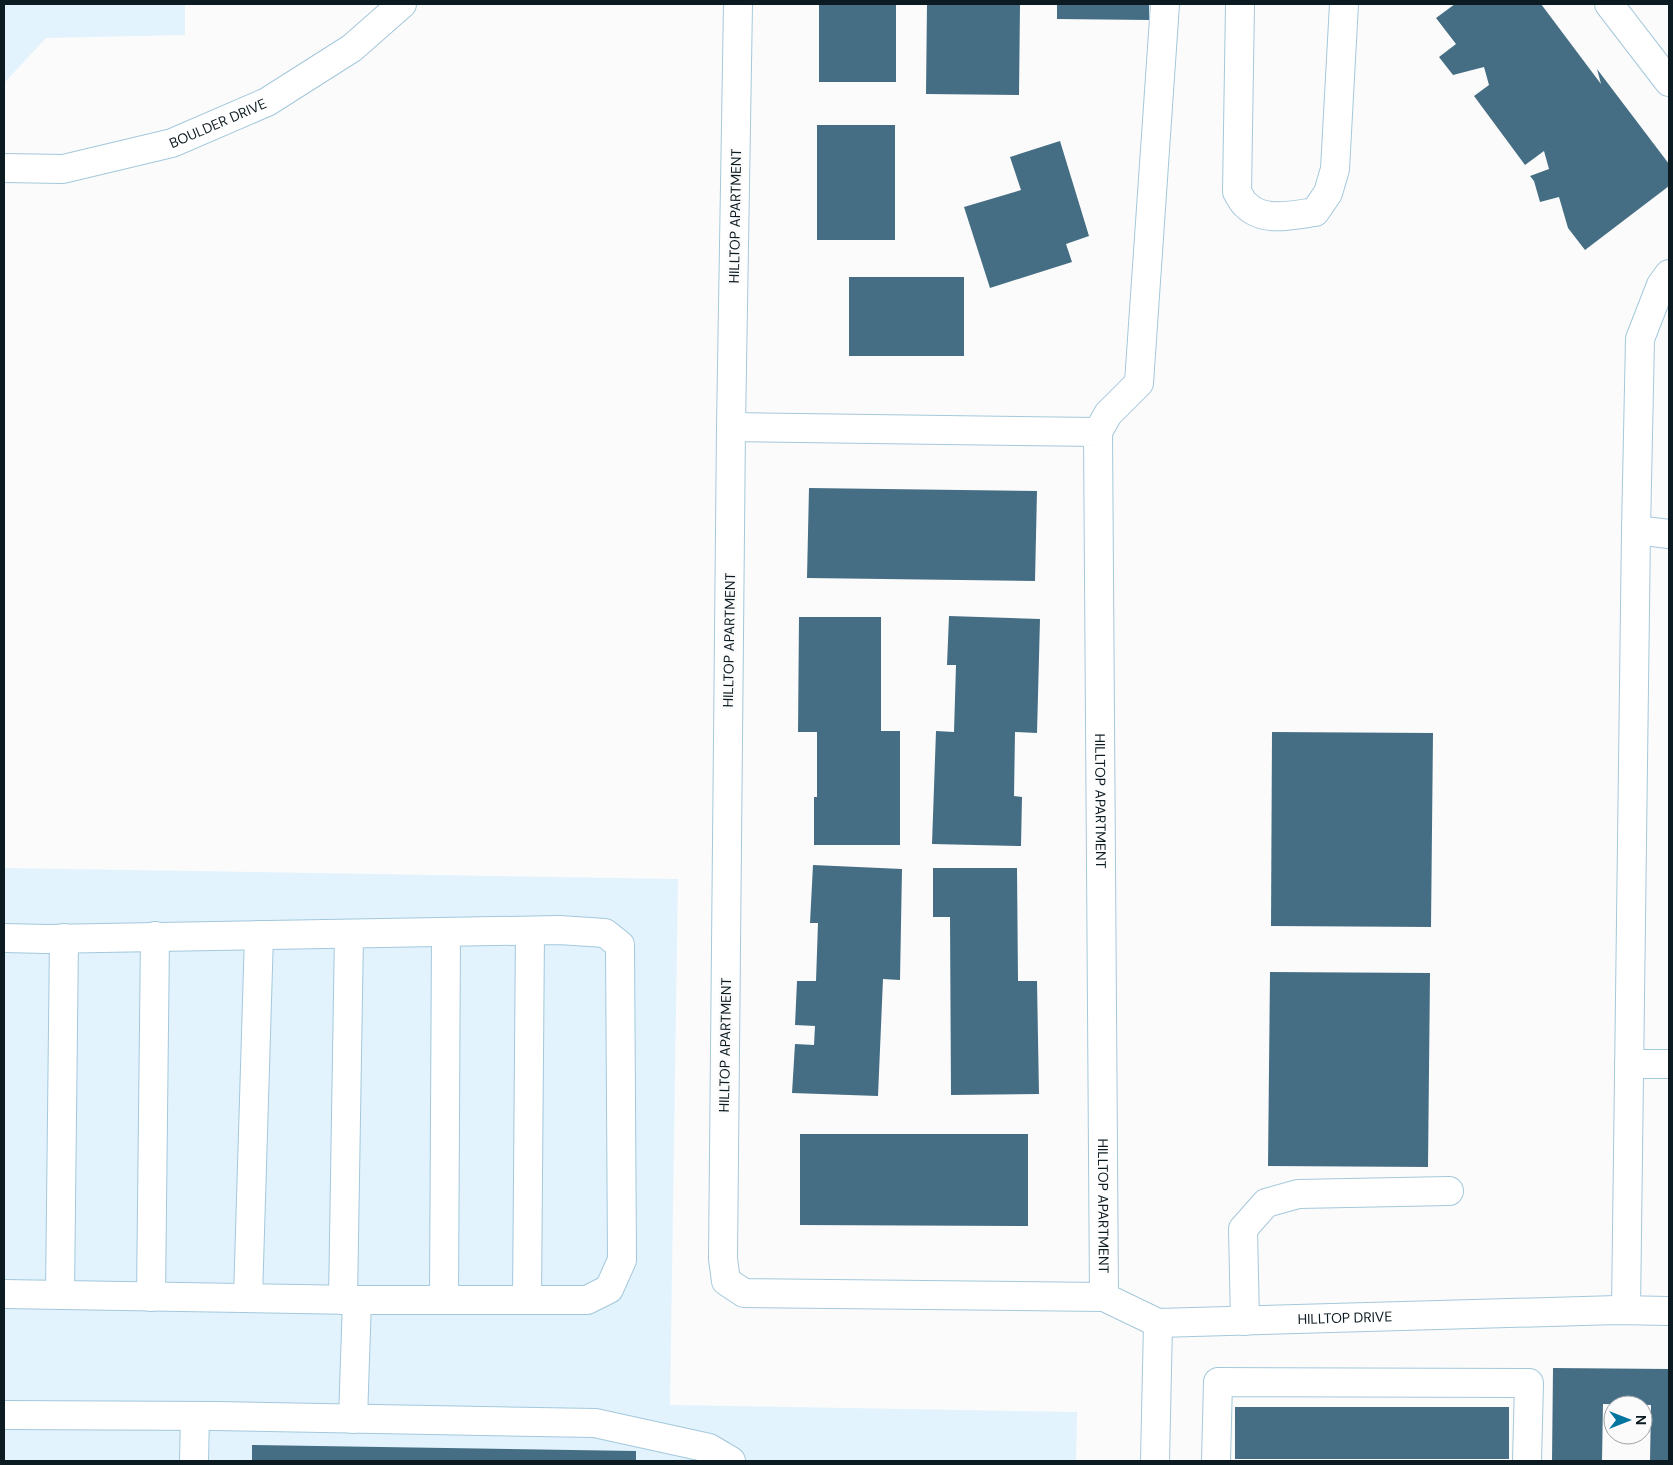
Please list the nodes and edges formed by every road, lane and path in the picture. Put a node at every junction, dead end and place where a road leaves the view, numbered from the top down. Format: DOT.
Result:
graph roads {
  1 [pos="402,4"];
  2 [pos="738,4"];
  3 [pos="1165,4"];
  4 [pos="1240,4"];
  5 [pos="1344,4"];
  6 [pos="1609,4"];
  7 [pos="1669,82"];
  8 [pos="4,168"];
  9 [pos="1669,274"];
  10 [pos="731,428"];
  11 [pos="1098,432"];
  12 [pos="1636,530"];
  13 [pos="1669,534"];
  14 [pos="530,931"];
  15 [pos="446,932"];
  16 [pos="349,934"];
  17 [pos="259,935"];
  18 [pos="155,936"];
  19 [pos="4,938"];
  20 [pos="64,938"];
  21 [pos="1629,1064"];
  22 [pos="1669,1064"];
  23 [pos="1449,1191"];
  24 [pos="4,1294"];
  25 [pos="60,1296"];
  26 [pos="151,1297"];
  27 [pos="1104,1297"];
  28 [pos="248,1298"];
  29 [pos="350,1300"];
  30 [pos="444,1300"];
  31 [pos="526,1300"];
  32 [pos="1626,1310"];
  33 [pos="1669,1311"];
  34 [pos="1245,1321"];
  35 [pos="1158,1324"];
  36 [pos="4,1415"];
  37 [pos="195,1416"];
  38 [pos="353,1419"];
  39 [pos="714,1457"];
  40 [pos="194,1461"];
  41 [pos="1155,1461"];
  42 [pos="1216,1461"];
  43 [pos="1527,1461"];
  1 -- 8 [label="street, BOULDER DRIVE"];
  2 -- 10 [label="street, HILLTOP APARTMENT"];
  3 -- 11 [label="street"];
  4 -- 5 [label="street"];
  6 -- 7 [label="street"];
  9 -- 12 [label="street"];
  10 -- 11 [label="street"];
  10 -- 27 [label="street, HILLTOP APARTMENT"];
  11 -- 27 [label="street, HILLTOP APARTMENT"];
  12 -- 13 [label="street"];
  12 -- 21 [label="street"];
  14 -- 15 [label="street"];
  14 -- 31 [label="street"];
  14 -- 31 [label="street"];
  15 -- 16 [label="street"];
  15 -- 30 [label="street"];
  16 -- 17 [label="street"];
  16 -- 29 [label="street"];
  17 -- 18 [label="street"];
  17 -- 28 [label="street"];
  18 -- 20 [label="street"];
  18 -- 26 [label="street"];
  19 -- 20 [label="street"];
  20 -- 25 [label="street"];
  21 -- 22 [label="street"];
  21 -- 32 [label="street"];
  23 -- 34 [label="street"];
  24 -- 25 [label="street"];
  25 -- 26 [label="street"];
  26 -- 28 [label="street"];
  27 -- 35 [label="street, HILLTOP APARTMENT"];
  28 -- 29 [label="street"];
  29 -- 30 [label="street"];
  29 -- 38 [label="street"];
  30 -- 31 [label="street"];
  32 -- 33 [label="street, HILLTOP DRIVE"];
  32 -- 34 [label="street, HILLTOP DRIVE"];
  34 -- 35 [label="street, HILLTOP DRIVE"];
  35 -- 41 [label="street"];
  36 -- 37 [label="street"];
  37 -- 38 [label="street"];
  37 -- 40 [label="street"];
  38 -- 39 [label="street"];
  42 -- 43 [label="street"];
}
